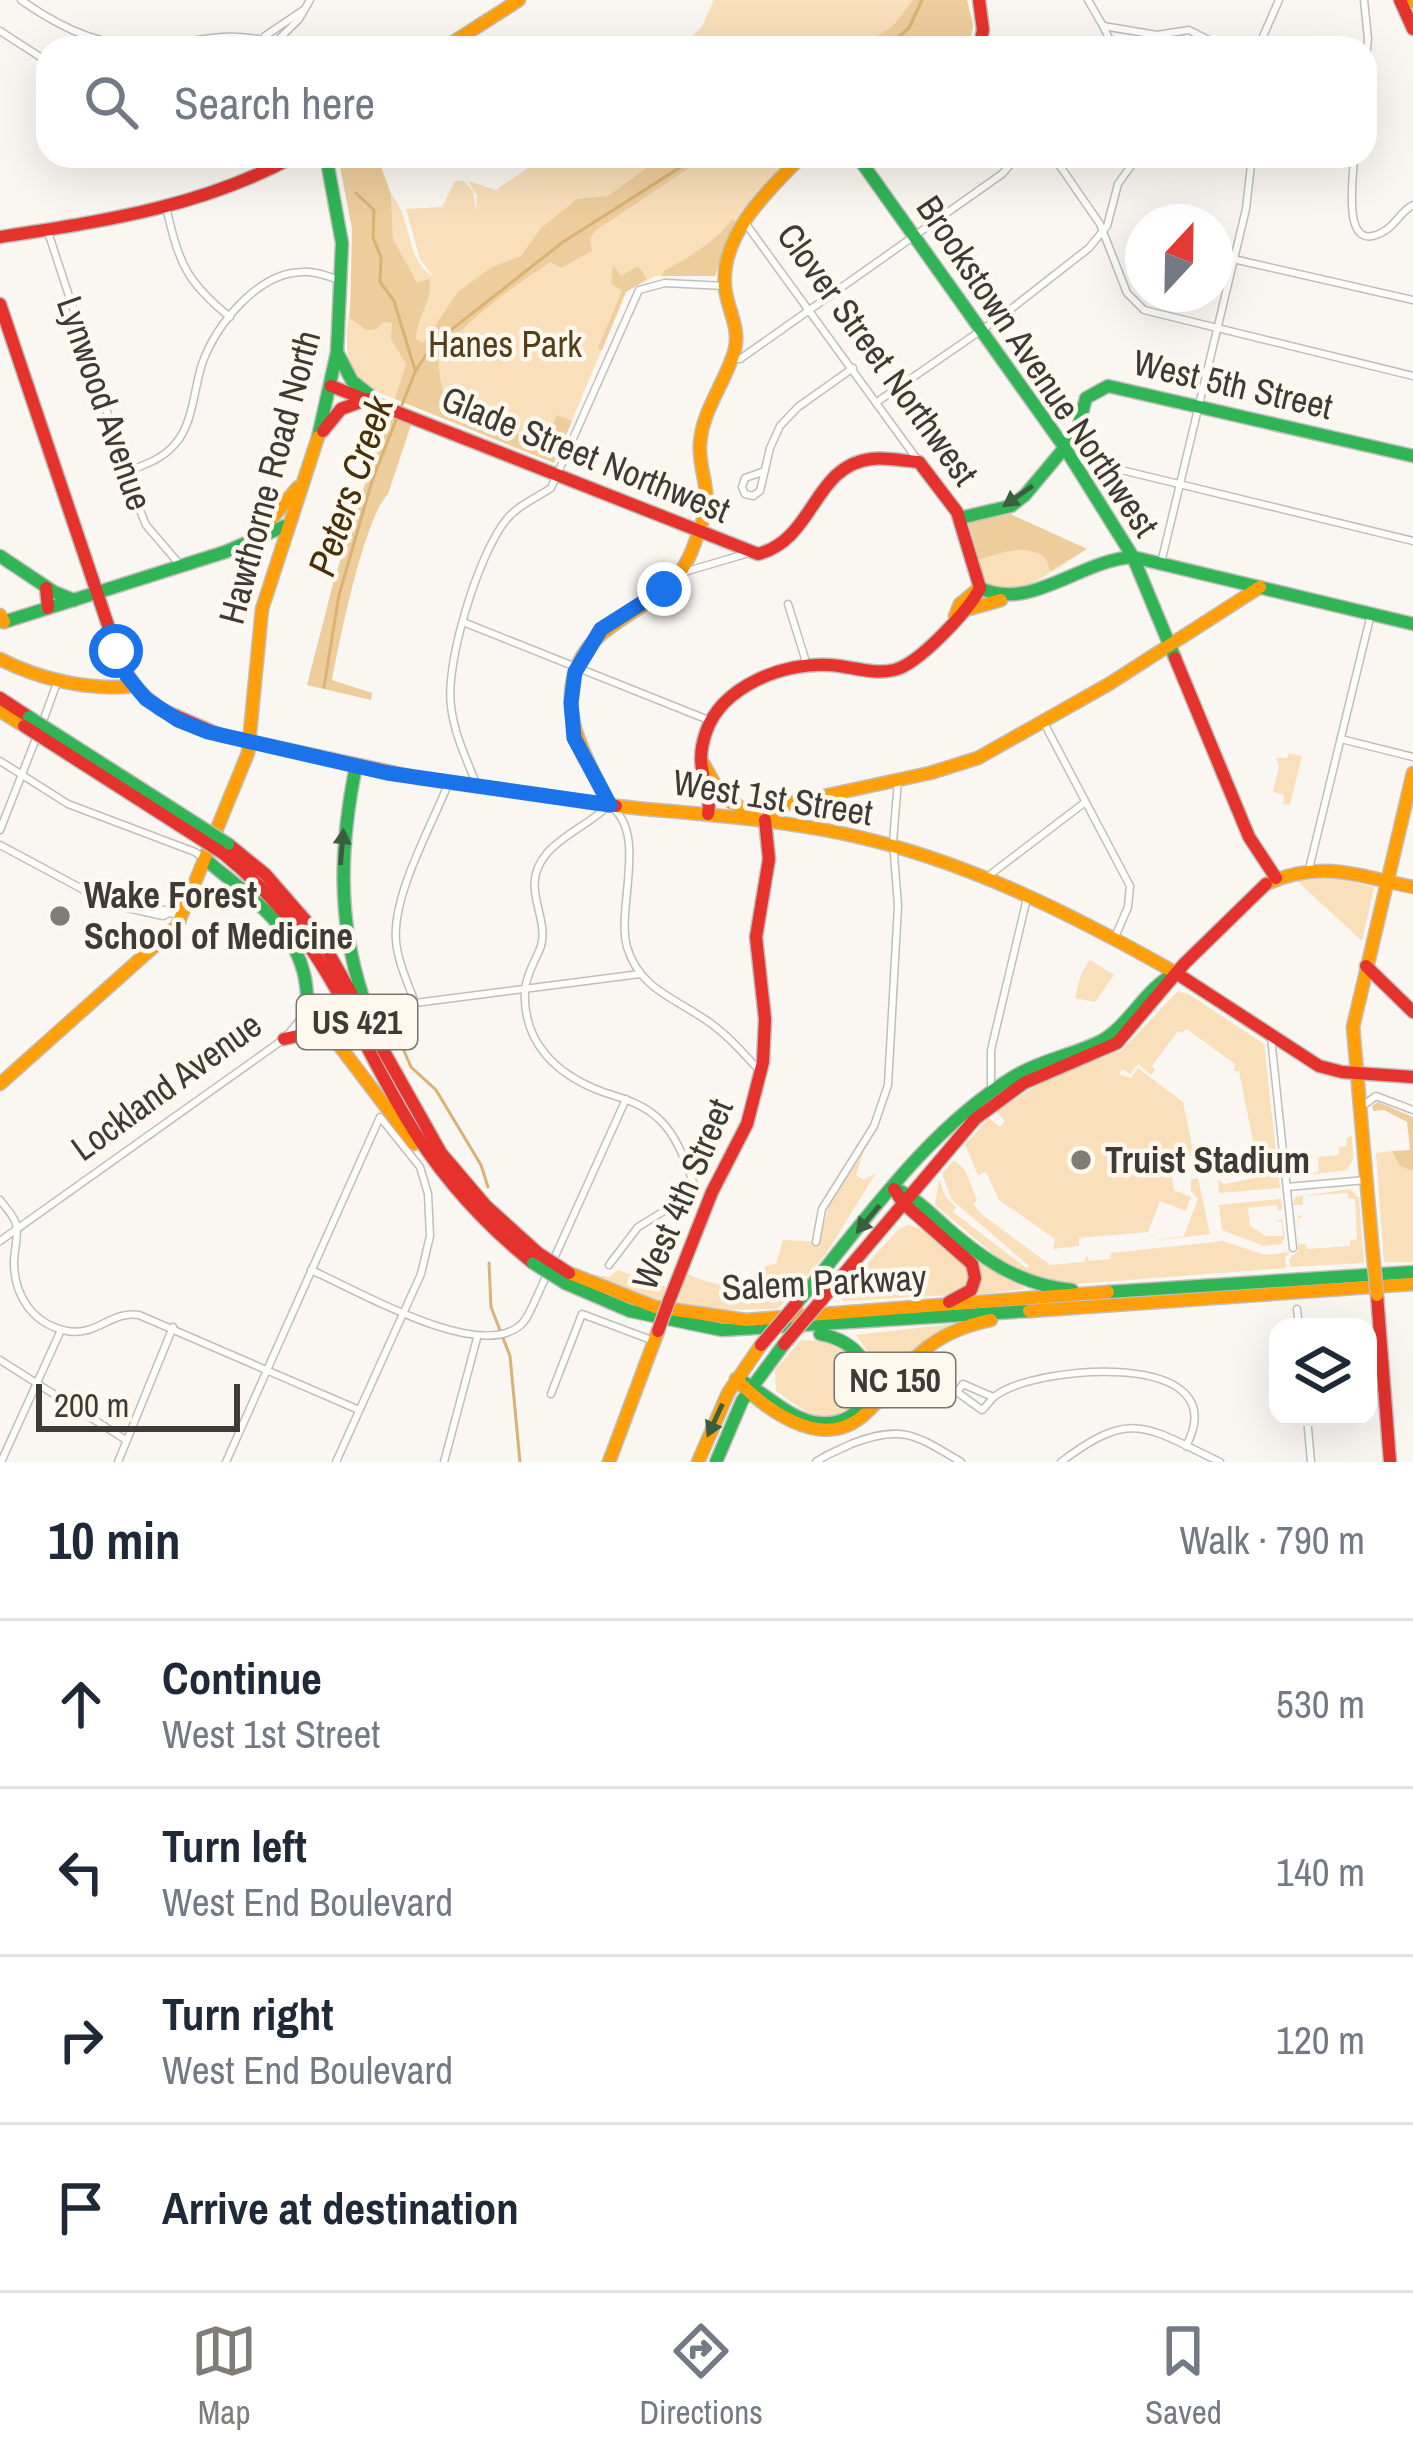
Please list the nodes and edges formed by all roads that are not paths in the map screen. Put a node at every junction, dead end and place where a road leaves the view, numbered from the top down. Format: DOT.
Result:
graph roads {
  1 [pos="21,0"];
  2 [pos="310,0"];
  3 [pos="519,0"];
  4 [pos="1088,0"];
  5 [pos="1280,0"];
  6 [pos="1364,0"];
  7 [pos="1400,0"];
  8 [pos="982,2"];
  9 [pos="302,11"];
  10 [pos="1103,26"];
  11 [pos="1413,28"];
  12 [pos="0,32"];
  13 [pos="1199,32"];
  14 [pos="215,34"];
  15 [pos="1157,35"];
  16 [pos="90,36"];
  17 [pos="206,36"];
  18 [pos="218,36"];
  19 [pos="228,36"];
  20 [pos="267,36"];
  21 [pos="282,36"];
  22 [pos="463,36"];
  23 [pos="982,36"];
  24 [pos="1108,36"];
  25 [pos="1199,36"];
  26 [pos="1205,36"];
  27 [pos="1264,36"];
  28 [pos="1368,36"];
  29 [pos="36,54"];
  30 [pos="275,168"];
  31 [pos="329,168"];
  32 [pos="792,168"];
  33 [pos="866,168"];
  34 [pos="1007,168"];
  35 [pos="1061,168"];
  36 [pos="1129,168"];
  37 [pos="1251,168"];
  38 [pos="1353,168"];
  39 [pos="1413,205"];
  40 [pos="167,211"];
  41 [pos="746,224"];
  42 [pos="47,230"];
  43 [pos="1104,231"];
  44 [pos="0,237"];
  45 [pos="915,237"];
  46 [pos="1233,259"];
  47 [pos="342,281"];
  48 [pos="725,286"];
  49 [pos="1413,299"];
  50 [pos="0,304"];
  51 [pos="811,310"];
  52 [pos="1221,312"];
  53 [pos="230,316"];
  54 [pos="981,329"];
  55 [pos="1217,329"];
  56 [pos="16,343"];
  57 [pos="0,346"];
  58 [pos="338,352"];
  59 [pos="731,359"];
  60 [pos="853,368"];
  61 [pos="1413,376"];
  62 [pos="331,386"];
  63 [pos="369,399"];
  64 [pos="878,402"];
  65 [pos="1198,405"];
  66 [pos="387,406"];
  67 [pos="316,442"];
  68 [pos="1068,453"];
  69 [pos="1413,456"];
  70 [pos="919,462"];
  71 [pos="126,472"];
  72 [pos="765,472"];
  73 [pos="558,475"];
  74 [pos="302,482"];
  75 [pos="1179,484"];
  76 [pos="960,518"];
  77 [pos="286,526"];
  78 [pos="697,531"];
  79 [pos="252,541"];
  80 [pos="1413,541"];
  81 [pos="752,553"];
  82 [pos="0,556"];
  83 [pos="1133,556"];
  84 [pos="1159,563"];
  85 [pos="181,566"];
  86 [pos="970,570"];
  87 [pos="680,574"];
  88 [pos="1142,578"];
  89 [pos="44,585"];
  90 [pos="1260,587"];
  91 [pos="980,588"];
  92 [pos="97,593"];
  93 [pos="1003,598"];
  94 [pos="74,600"];
  95 [pos="788,604"];
  96 [pos="48,608"];
  97 [pos="961,610"];
  98 [pos="1371,614"];
  99 [pos="1,620"];
  100 [pos="462,622"];
  101 [pos="1413,624"];
  102 [pos="1172,644"];
  103 [pos="0,645"];
  104 [pos="2,660"];
  105 [pos="807,664"];
  106 [pos="577,667"];
  107 [pos="60,677"];
  108 [pos="134,686"];
  109 [pos="0,698"];
  110 [pos="0,711"];
  111 [pos="711,721"];
  112 [pos="1044,723"];
  113 [pos="1341,739"];
  114 [pos="251,742"];
  115 [pos="702,758"];
  116 [pos="1413,758"];
  117 [pos="0,761"];
  118 [pos="356,766"];
  119 [pos="1413,773"];
  120 [pos="21,777"];
  121 [pos="898,780"];
  122 [pos="449,782"];
  123 [pos="477,786"];
  124 [pos="1086,802"];
  125 [pos="610,805"];
  126 [pos="708,814"];
  127 [pos="766,820"];
  128 [pos="0,830"];
  129 [pos="0,844"];
  130 [pos="893,847"];
  131 [pos="226,849"];
  132 [pos="206,860"];
  133 [pos="1309,868"];
  134 [pos="987,877"];
  135 [pos="1276,878"];
  136 [pos="1387,880"];
  137 [pos="1413,886"];
  138 [pos="1028,894"];
  139 [pos="176,916"];
  140 [pos="1114,937"];
  141 [pos="1365,965"];
  142 [pos="640,974"];
  143 [pos="1176,974"];
  144 [pos="525,989"];
  145 [pos="307,1003"];
  146 [pos="1413,1012"];
  147 [pos="1271,1037"];
  148 [pos="284,1039"];
  149 [pos="378,1042"];
  150 [pos="338,1044"];
  151 [pos="992,1064"];
  152 [pos="760,1071"];
  153 [pos="1355,1073"];
  154 [pos="1013,1076"];
  155 [pos="1413,1076"];
  156 [pos="0,1084"];
  157 [pos="991,1089"];
  158 [pos="626,1099"];
  159 [pos="1359,1110"];
  160 [pos="1413,1110"];
  161 [pos="1366,1180"];
  162 [pos="695,1186"];
  163 [pos="1286,1186"];
  164 [pos="894,1188"];
  165 [pos="714,1189"];
  166 [pos="907,1199"];
  167 [pos="0,1200"];
  168 [pos="472,1207"];
  169 [pos="16,1232"];
  170 [pos="0,1241"];
  171 [pos="816,1241"];
  172 [pos="1293,1248"];
  173 [pos="535,1258"];
  174 [pos="609,1265"];
  175 [pos="311,1270"];
  176 [pos="1413,1271"];
  177 [pos="567,1278"];
  178 [pos="1413,1284"];
  179 [pos="1116,1293"];
  180 [pos="923,1308"];
  181 [pos="1052,1309"];
  182 [pos="1298,1309"];
  183 [pos="404,1310"];
  184 [pos="1298,1318"];
  185 [pos="172,1327"];
  186 [pos="61,1330"];
  187 [pos="656,1336"];
  188 [pos="477,1337"];
  189 [pos="786,1337"];
  190 [pos="0,1360"];
  191 [pos="266,1370"];
  192 [pos="736,1379"];
  193 [pos="37,1382"];
  194 [pos="750,1388"];
  195 [pos="551,1394"];
  196 [pos="993,1397"];
  197 [pos="359,1410"];
  198 [pos="1308,1426"];
  199 [pos="126,1440"];
  200 [pos="1186,1446"];
  201 [pos="951,1459"];
  202 [pos="1065,1459"];
  203 [pos="1,1462"];
  204 [pos="118,1462"];
  205 [pos="226,1462"];
  206 [pos="336,1462"];
  207 [pos="444,1462"];
  208 [pos="609,1462"];
  209 [pos="698,1462"];
  210 [pos="716,1462"];
  211 [pos="816,1462"];
  212 [pos="961,1462"];
  213 [pos="1081,1462"];
  214 [pos="1220,1462"];
  215 [pos="1311,1462"];
  216 [pos="1390,1462"];
  1 -- 16 [label="street"];
  2 -- 9 [label="street"];
  3 -- 22 [label="main road"];
  4 -- 10 [label="street"];
  5 -- 27 [label="street"];
  6 -- 28 [label="street"];
  7 -- 11 [label="main road"];
  8 -- 23 [label="main road"];
  9 -- 20 [label="street"];
  9 -- 21 [label="street"];
  10 -- 15 [label="street"];
  10 -- 24 [label="street"];
  12 -- 29 [label="street"];
  13 -- 15 [label="street"];
  13 -- 25 [label="street"];
  13 -- 26 [label="street"];
  14 -- 17 [label="street"];
  14 -- 18 [label="street"];
  14 -- 19 [label="street"];
  30 -- 40 [label="main road"];
  31 -- 47 [label="main road, Hawthorne Road North"];
  32 -- 41 [label="main road"];
  33 -- 45 [label="main road, Brookstown Avenue Northwest"];
  34 -- 45 [label="street"];
  35 -- 43 [label="street"];
  36 -- 43 [label="street"];
  37 -- 46 [label="street"];
  38 -- 39 [label="street"];
  40 -- 42 [label="main road"];
  40 -- 53 [label="street"];
  41 -- 48 [label="main road"];
  41 -- 51 [label="street, Clover Street Northwest"];
  42 -- 44 [label="main road"];
  42 -- 71 [label="street, Lynwood Avenue"];
  43 -- 54 [label="street"];
  43 -- 55 [label="street"];
  45 -- 51 [label="street"];
  45 -- 54 [label="main road, Brookstown Avenue Northwest"];
  46 -- 49 [label="street"];
  47 -- 53 [label="street"];
  47 -- 58 [label="main road, Hawthorne Road North"];
  48 -- 59 [label="main road"];
  48 -- 73 [label="street"];
  50 -- 56 [label="main road"];
  51 -- 59 [label="street"];
  51 -- 60 [label="street, Clover Street Northwest"];
  52 -- 55 [label="street"];
  53 -- 71 [label="street"];
  54 -- 64 [label="street"];
  54 -- 68 [label="main road, Brookstown Avenue Northwest"];
  55 -- 61 [label="street"];
  55 -- 65 [label="street"];
  56 -- 57 [label="street"];
  56 -- 92 [label="main road"];
  58 -- 62 [label="main road, Hawthorne Road North"];
  58 -- 66 [label="main road"];
  59 -- 78 [label="main road"];
  60 -- 64 [label="street, Clover Street Northwest"];
  60 -- 72 [label="street"];
  62 -- 63 [label="main road, Glade Street Northwest"];
  62 -- 67 [label="main road, Hawthorne Road North"];
  63 -- 66 [label="main road, Glade Street Northwest"];
  63 -- 67 [label="main road"];
  64 -- 70 [label="street, Clover Street Northwest"];
  65 -- 68 [label="main road, West 5th Street"];
  65 -- 69 [label="main road, West 5th Street"];
  65 -- 75 [label="street"];
  66 -- 73 [label="main road, Glade Street Northwest"];
  67 -- 74 [label="main road, Hawthorne Road North"];
  68 -- 75 [label="street"];
  68 -- 76 [label="main road, West 5th Street, one-way"];
  68 -- 83 [label="main road, Brookstown Avenue Northwest"];
  70 -- 76 [label="main road, Clover Street Northwest"];
  70 -- 81 [label="main road, Glade Street Northwest"];
  71 -- 85 [label="street, Lynwood Avenue"];
  72 -- 72 [label="street"];
  73 -- 78 [label="main road, Glade Street Northwest"];
  73 -- 100 [label="street"];
  74 -- 77 [label="main road, Hawthorne Road North"];
  74 -- 79 [label="main road"];
  75 -- 80 [label="street"];
  75 -- 84 [label="street"];
  76 -- 86 [label="main road, Clover Street Northwest"];
  77 -- 79 [label="main road"];
  77 -- 114 [label="main road, Hawthorne Road North"];
  78 -- 81 [label="main road, Glade Street Northwest"];
  78 -- 87 [label="main road"];
  79 -- 85 [label="main road"];
  81 -- 87 [label="street, Glade Street Northwest"];
  82 -- 89 [label="main road"];
  83 -- 84 [label="main road"];
  83 -- 88 [label="main road, Brookstown Avenue Northwest"];
  83 -- 93 [label="main road"];
  84 -- 88 [label="main road"];
  84 -- 90 [label="main road"];
  85 -- 92 [label="main road"];
  86 -- 91 [label="main road, Clover Street Northwest"];
  86 -- 97 [label="main road"];
  87 -- 106 [label="main road"];
  88 -- 102 [label="main road, Brookstown Avenue Northwest"];
  89 -- 94 [label="main road"];
  89 -- 96 [label="main road"];
  90 -- 98 [label="main road"];
  90 -- 102 [label="main road"];
  91 -- 93 [label="main road"];
  91 -- 97 [label="main road"];
  92 -- 94 [label="main road"];
  92 -- 108 [label="main road"];
  93 -- 97 [label="main road"];
  94 -- 96 [label="main road"];
  95 -- 105 [label="street"];
  96 -- 99 [label="main road"];
  97 -- 105 [label="main road"];
  98 -- 101 [label="main road"];
  98 -- 113 [label="street"];
  100 -- 106 [label="street"];
  100 -- 123 [label="street"];
  102 -- 112 [label="main road"];
  102 -- 135 [label="main road, Brookstown Avenue Northwest"];
  103 -- 104 [label="main road"];
  104 -- 107 [label="main road"];
  105 -- 111 [label="main road"];
  106 -- 111 [label="street"];
  106 -- 125 [label="main road"];
  107 -- 108 [label="main road"];
  107 -- 120 [label="street"];
  108 -- 114 [label="main road, West 1st Street"];
  109 -- 131 [label="main road, Salem Parkway / US 421, bridge"];
  110 -- 131 [label="main road, Salem Parkway / US 421, bridge"];
  111 -- 115 [label="main road"];
  112 -- 121 [label="main road"];
  112 -- 124 [label="street"];
  113 -- 116 [label="street"];
  113 -- 133 [label="street"];
  114 -- 118 [label="main road, West 1st Street"];
  114 -- 132 [label="main road, Hawthorne Road North"];
  115 -- 126 [label="main road"];
  115 -- 127 [label="main road"];
  117 -- 120 [label="street"];
  118 -- 122 [label="main road, West 1st Street"];
  149 -- 118 [label="main road, one-way"];
  119 -- 136 [label="main road"];
  120 -- 128 [label="street"];
  120 -- 132 [label="street"];
  121 -- 127 [label="main road"];
  121 -- 130 [label="street"];
  122 -- 123 [label="main road, West 1st Street"];
  122 -- 144 [label="street"];
  123 -- 125 [label="main road, West 1st Street"];
  124 -- 134 [label="street"];
  124 -- 140 [label="street"];
  125 -- 126 [label="main road, West 1st Street"];
  125 -- 142 [label="street"];
  125 -- 144 [label="street"];
  126 -- 127 [label="main road, West 1st Street"];
  127 -- 130 [label="main road, West 1st Street"];
  127 -- 152 [label="main road, West 4th Street"];
  129 -- 139 [label="street"];
  130 -- 134 [label="main road, West 1st Street"];
  130 -- 171 [label="street"];
  131 -- 149 [label="main road, Salem Parkway / US 421"];
  131 -- 168 [label="main road, Salem Parkway / US 421"];
  132 -- 139 [label="main road, Hawthorne Road North"];
  132 -- 145 [label="main road, Lockland Avenue"];
  133 -- 135 [label="main road"];
  133 -- 136 [label="main road"];
  134 -- 138 [label="main road, West 1st Street"];
  135 -- 143 [label="main road"];
  136 -- 137 [label="main road"];
  136 -- 141 [label="main road"];
  138 -- 140 [label="main road, West 1st Street"];
  138 -- 151 [label="street"];
  139 -- 156 [label="main road"];
  140 -- 143 [label="main road, West 1st Street"];
  141 -- 146 [label="main road"];
  141 -- 153 [label="main road"];
  142 -- 144 [label="street"];
  142 -- 152 [label="street"];
  143 -- 147 [label="main road, West 1st Street"];
  143 -- 154 [label="main road"];
  143 -- 166 [label="main road"];
  144 -- 158 [label="street"];
  145 -- 148 [label="street, Lockland Avenue"];
  145 -- 150 [label="main road"];
  147 -- 153 [label="main road, West 1st Street"];
  147 -- 163 [label="street"];
  148 -- 150 [label="main road"];
  148 -- 169 [label="street, Lockland Avenue"];
  149 -- 173 [label="main road, Salem Parkway / US 421"];
  150 -- 168 [label="main road"];
  151 -- 154 [label="street"];
  151 -- 157 [label="street"];
  152 -- 165 [label="main road, West 4th Street"];
  153 -- 155 [label="main road, West 1st Street"];
  153 -- 159 [label="main road"];
  154 -- 157 [label="main road"];
  157 -- 164 [label="main road"];
  158 -- 162 [label="street"];
  158 -- 188 [label="street"];
  159 -- 160 [label="street"];
  159 -- 161 [label="main road"];
  161 -- 163 [label="street"];
  161 -- 216 [label="main road, bridge"];
  162 -- 165 [label="street"];
  162 -- 174 [label="street"];
  163 -- 172 [label="street"];
  164 -- 166 [label="main road"];
  164 -- 192 [label="main road, one-way, bridge"];
  165 -- 187 [label="main road, West 4th Street, bridge"];
  166 -- 179 [label="main road"];
  166 -- 180 [label="main road"];
  166 -- 189 [label="main road, bridge"];
  167 -- 169 [label="street"];
  168 -- 173 [label="main road, Salem Parkway / US 421"];
  169 -- 170 [label="street, Lockland Avenue"];
  169 -- 186 [label="street"];
  173 -- 177 [label="main road, Salem Parkway / US 421, bridge"];
  175 -- 183 [label="street"];
  175 -- 183 [label="street"];
  175 -- 191 [label="street"];
  176 -- 179 [label="main road, Salem Parkway / US 421"];
  177 -- 180 [label="main road, Salem Parkway / US 421"];
  177 -- 189 [label="main road, Salem Parkway / US 421"];
  178 -- 181 [label="main road, Salem Parkway / US 421"];
  179 -- 180 [label="main road, Salem Parkway / US 421"];
  181 -- 189 [label="main road, Salem Parkway / US 421"];
  181 -- 194 [label="main road, NC 150"];
  182 -- 184 [label="street"];
  183 -- 188 [label="street"];
  183 -- 197 [label="street"];
  185 -- 186 [label="street"];
  185 -- 191 [label="street"];
  185 -- 199 [label="street"];
  186 -- 193 [label="street"];
  187 -- 195 [label="street"];
  187 -- 208 [label="main road, West 4th Street"];
  188 -- 207 [label="street"];
  189 -- 194 [label="main road"];
  189 -- 194 [label="main road"];
  190 -- 193 [label="street"];
  191 -- 197 [label="street"];
  191 -- 205 [label="street"];
  192 -- 194 [label="main road"];
  192 -- 209 [label="main road, one-way"];
  193 -- 199 [label="street"];
  193 -- 203 [label="street"];
  194 -- 210 [label="main road"];
  196 -- 196 [label="street"];
  196 -- 200 [label="street"];
  197 -- 206 [label="street"];
  198 -- 215 [label="street"];
  199 -- 204 [label="street"];
  200 -- 202 [label="street"];
  200 -- 214 [label="street"];
  201 -- 211 [label="street"];
  201 -- 212 [label="street"];
  202 -- 213 [label="street"];
}
